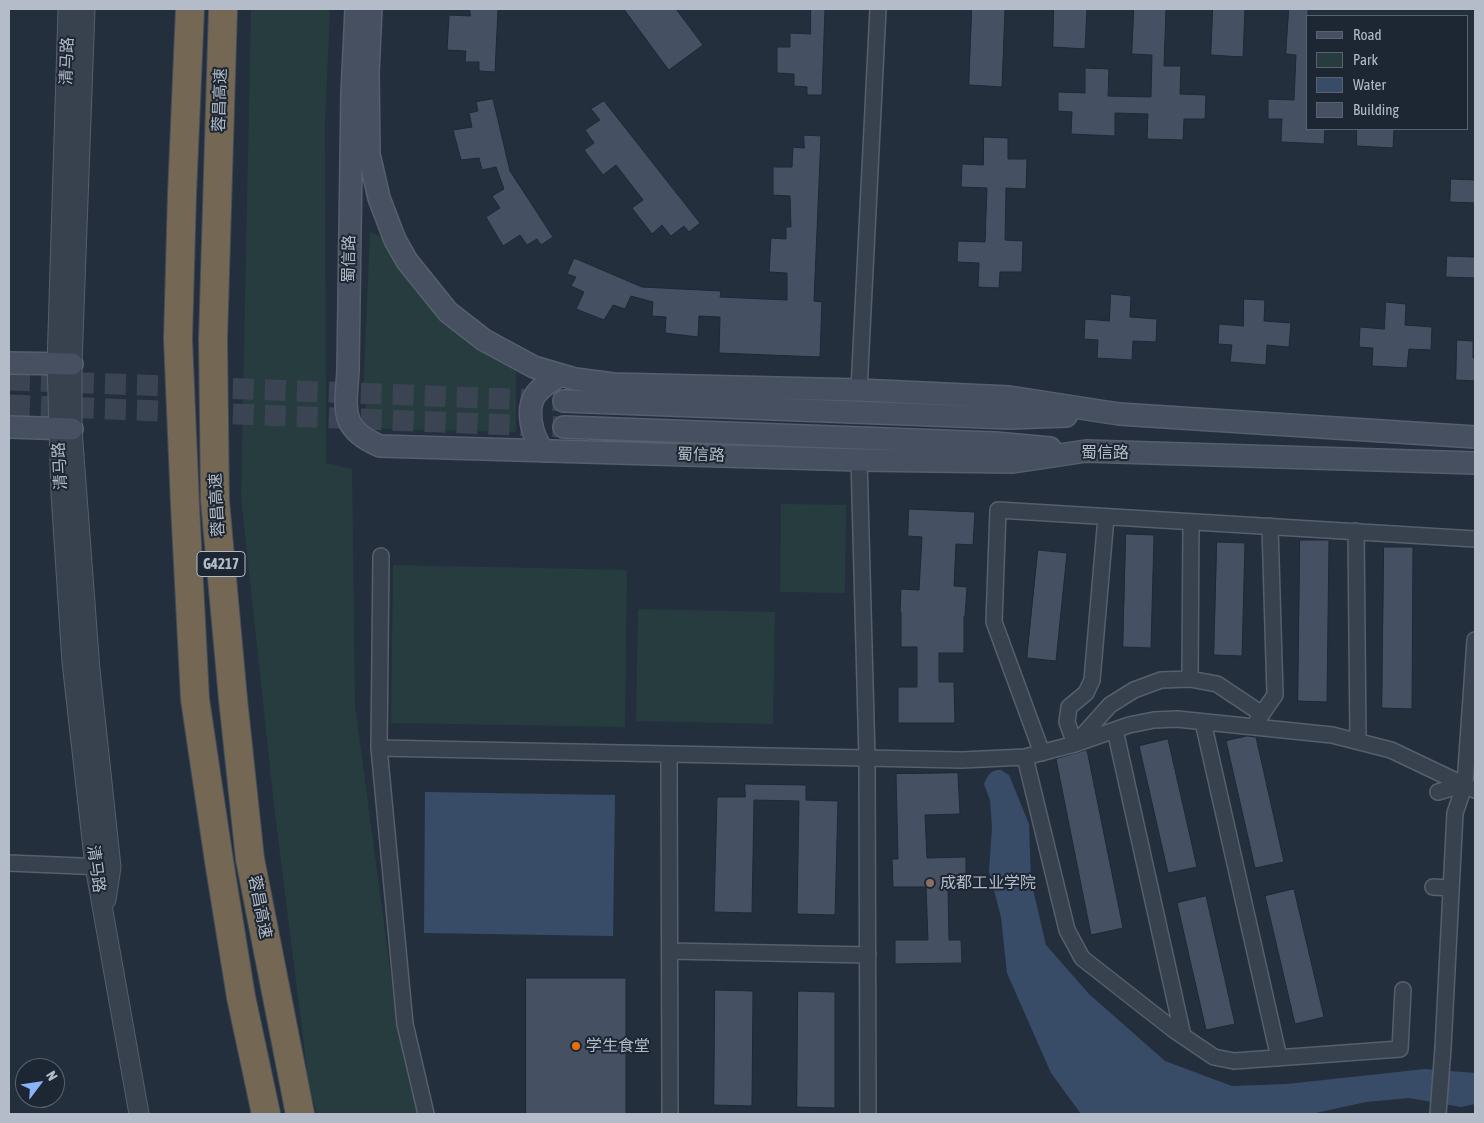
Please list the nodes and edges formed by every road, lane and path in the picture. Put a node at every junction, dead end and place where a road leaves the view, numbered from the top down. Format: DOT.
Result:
graph roads {
  1 [pos="68,9"];
  2 [pos="85,9"];
  3 [pos="190,9"];
  4 [pos="223,9"];
  5 [pos="356,9"];
  6 [pos="371,9"];
  7 [pos="878,9"];
  8 [pos="369,154"];
  9 [pos="9,363"];
  10 [pos="65,364"];
  11 [pos="348,370"];
  12 [pos="561,375"];
  13 [pos="859,390"];
  14 [pos="564,401"];
  15 [pos="1119,414"];
  16 [pos="9,426"];
  17 [pos="564,427"];
  18 [pos="65,428"];
  19 [pos="1475,437"];
  20 [pos="544,451"];
  21 [pos="1086,451"];
  22 [pos="859,460"];
  23 [pos="1475,463"];
  24 [pos="1106,517"];
  25 [pos="1190,522"];
  26 [pos="1270,526"];
  27 [pos="1356,532"];
  28 [pos="1475,539"];
  29 [pos="381,556"];
  30 [pos="1475,640"];
  31 [pos="1190,679"];
  32 [pos="1474,685"];
  33 [pos="1258,720"];
  34 [pos="1203,722"];
  35 [pos="1115,730"];
  36 [pos="1358,742"];
  37 [pos="1075,744"];
  38 [pos="379,748"];
  39 [pos="1042,753"];
  40 [pos="669,754"];
  41 [pos="867,758"];
  42 [pos="1025,758"];
  43 [pos="1470,787"];
  44 [pos="1438,792"];
  45 [pos="9,863"];
  46 [pos="103,867"];
  47 [pos="1433,887"];
  48 [pos="1451,888"];
  49 [pos="670,951"];
  50 [pos="868,955"];
  51 [pos="1403,990"];
  52 [pos="1182,1036"];
  53 [pos="1279,1058"];
  54 [pos="139,1114"];
  55 [pos="266,1114"];
  56 [pos="300,1114"];
  57 [pos="426,1114"];
  58 [pos="670,1114"];
  59 [pos="868,1114"];
  60 [pos="1438,1114"];
  1 -- 10 [label="street, 清马路"];
  2 -- 10 [label="street, 清马路"];
  3 -- 55 [label="highway, 蓉昌高速 / G4217"];
  4 -- 56 [label="highway, 蓉昌高速 / G4217"];
  5 -- 11 [label="main road, 蜀信路"];
  6 -- 8 [label="main road"];
  7 -- 13 [label="street"];
  8 -- 11 [label="main road"];
  8 -- 12 [label="main road"];
  9 -- 10 [label="main road"];
  10 -- 18 [label="street, 清马路"];
  11 -- 20 [label="main road, 蜀信路"];
  12 -- 13 [label="main road"];
  12 -- 20 [label="main road"];
  13 -- 15 [label="main road"];
  14 -- 15 [label="main road"];
  15 -- 19 [label="main road"];
  16 -- 18 [label="main road"];
  17 -- 21 [label="main road"];
  18 -- 46 [label="street, 清马路"];
  20 -- 22 [label="main road, 蜀信路"];
  21 -- 22 [label="main road, 蜀信路"];
  21 -- 23 [label="main road, 蜀信路"];
  22 -- 41 [label="street"];
  24 -- 25 [label="street"];
  24 -- 37 [label="street"];
  24 -- 39 [label="street"];
  25 -- 26 [label="street"];
  25 -- 31 [label="street"];
  26 -- 27 [label="street"];
  26 -- 33 [label="street"];
  27 -- 28 [label="street"];
  27 -- 36 [label="street"];
  29 -- 38 [label="street"];
  30 -- 32 [label="street"];
  31 -- 33 [label="street"];
  31 -- 37 [label="street"];
  32 -- 43 [label="street"];
  33 -- 34 [label="street"];
  33 -- 36 [label="street"];
  34 -- 35 [label="street"];
  34 -- 53 [label="street"];
  35 -- 37 [label="street"];
  35 -- 52 [label="street"];
  36 -- 43 [label="street"];
  37 -- 39 [label="street"];
  38 -- 40 [label="street"];
  38 -- 57 [label="street"];
  39 -- 42 [label="street"];
  40 -- 41 [label="street"];
  40 -- 49 [label="street"];
  41 -- 42 [label="street"];
  41 -- 50 [label="street"];
  42 -- 52 [label="street"];
  43 -- 44 [label="street"];
  43 -- 48 [label="street"];
  45 -- 46 [label="street"];
  46 -- 54 [label="street, 清马路"];
  47 -- 48 [label="street"];
  48 -- 60 [label="street"];
  49 -- 50 [label="street"];
  49 -- 58 [label="street"];
  50 -- 59 [label="street"];
  51 -- 53 [label="street"];
  52 -- 53 [label="street"];
}
